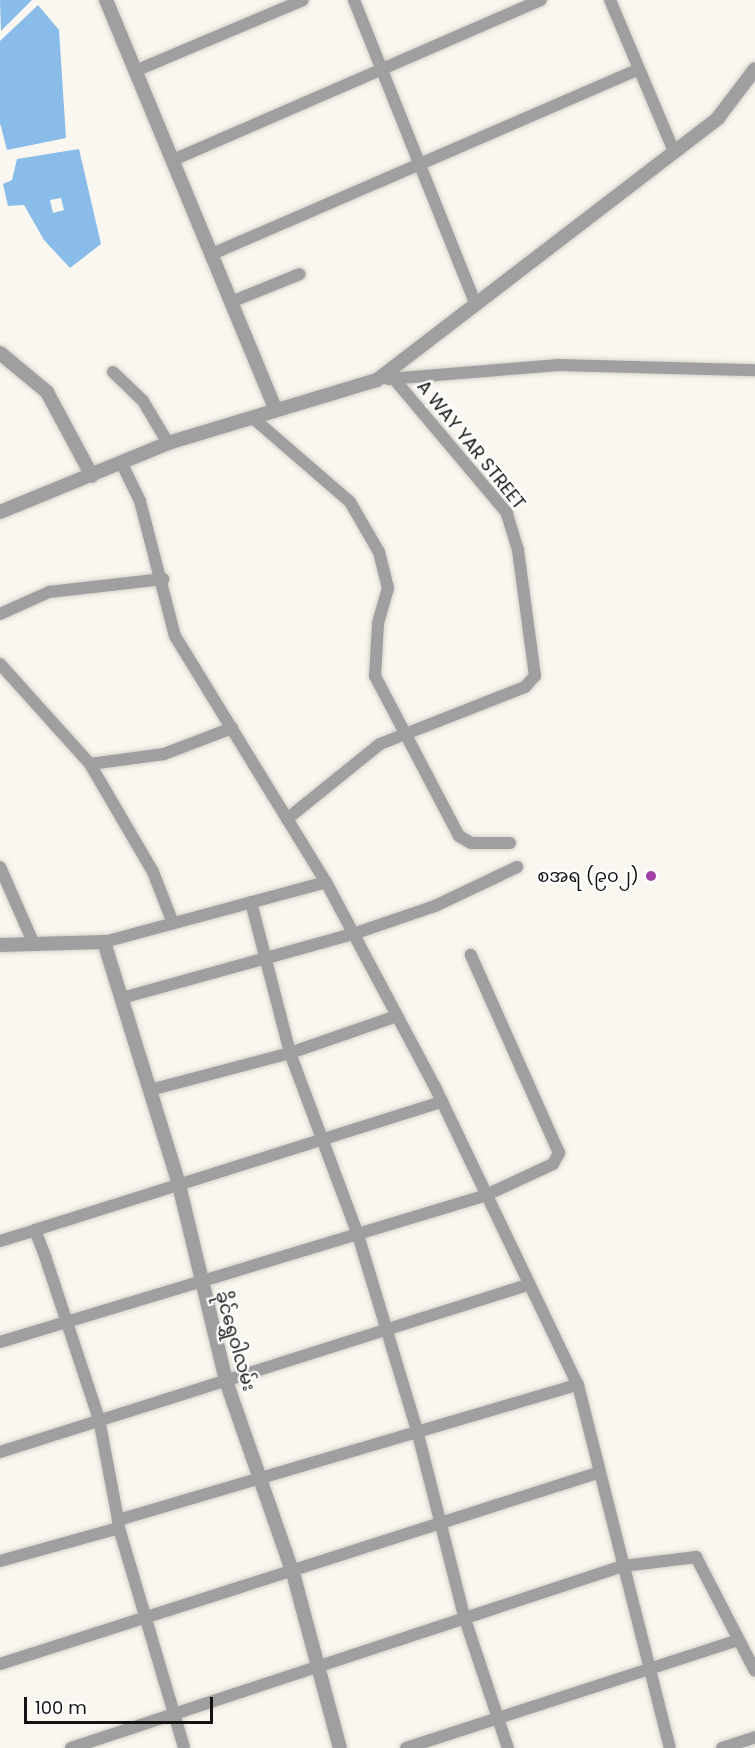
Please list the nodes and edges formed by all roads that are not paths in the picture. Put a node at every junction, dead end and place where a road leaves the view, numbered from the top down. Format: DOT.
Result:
graph roads {
  1 [pos="106,0"];
  2 [pos="303,0"];
  3 [pos="354,0"];
  4 [pos="541,0"];
  5 [pos="610,0"];
  6 [pos="639,69"];
  7 [pos="755,69"];
  8 [pos="135,70"];
  9 [pos="382,70"];
  10 [pos="673,149"];
  11 [pos="172,160"];
  12 [pos="420,165"];
  13 [pos="212,254"];
  14 [pos="300,274"];
  15 [pos="231,302"];
  16 [pos="475,303"];
  17 [pos="0,353"];
  18 [pos="755,370"];
  19 [pos="113,372"];
  20 [pos="394,379"];
  21 [pos="377,380"];
  22 [pos="274,408"];
  23 [pos="253,418"];
  24 [pos="168,443"];
  25 [pos="120,462"];
  26 [pos="92,476"];
  27 [pos="0,512"];
  28 [pos="163,579"];
  29 [pos="0,614"];
  30 [pos="0,664"];
  31 [pos="232,728"];
  32 [pos="403,736"];
  33 [pos="90,764"];
  34 [pos="287,819"];
  35 [pos="510,843"];
  36 [pos="0,867"];
  37 [pos="517,867"];
  38 [pos="326,882"];
  39 [pos="251,902"];
  40 [pos="173,923"];
  41 [pos="354,934"];
  42 [pos="104,942"];
  43 [pos="34,944"];
  44 [pos="0,945"];
  45 [pos="471,955"];
  46 [pos="267,961"];
  47 [pos="122,998"];
  48 [pos="397,1016"];
  49 [pos="290,1053"];
  50 [pos="150,1090"];
  51 [pos="442,1102"];
  52 [pos="326,1138"];
  53 [pos="180,1185"];
  54 [pos="484,1196"];
  55 [pos="35,1230"];
  56 [pos="358,1235"];
  57 [pos="0,1241"];
  58 [pos="200,1281"];
  59 [pos="527,1285"];
  60 [pos="64,1321"];
  61 [pos="386,1334"];
  62 [pos="0,1342"];
  63 [pos="226,1381"];
  64 [pos="578,1385"];
  65 [pos="99,1419"];
  66 [pos="418,1434"];
  67 [pos="0,1452"];
  68 [pos="597,1473"];
  69 [pos="259,1478"];
  70 [pos="118,1524"];
  71 [pos="441,1525"];
  72 [pos="0,1561"];
  73 [pos="623,1566"];
  74 [pos="293,1573"];
  75 [pos="464,1616"];
  76 [pos="145,1618"];
  77 [pos="738,1640"];
  78 [pos="318,1663"];
  79 [pos="0,1664"];
  80 [pos="651,1669"];
  81 [pos="755,1671"];
  82 [pos="174,1714"];
  83 [pos="498,1718"];
  84 [pos="755,1737"];
  85 [pos="71,1748"];
  86 [pos="184,1748"];
  87 [pos="340,1748"];
  88 [pos="406,1748"];
  89 [pos="508,1748"];
  90 [pos="670,1748"];
  91 [pos="722,1748"];
  1 -- 8 [label="street"];
  2 -- 8 [label="street"];
  3 -- 9 [label="street"];
  4 -- 9 [label="street"];
  5 -- 6 [label="street"];
  6 -- 10 [label="street"];
  6 -- 12 [label="street"];
  7 -- 10 [label="street"];
  8 -- 11 [label="street"];
  9 -- 11 [label="street"];
  9 -- 12 [label="street"];
  10 -- 16 [label="street"];
  11 -- 13 [label="street"];
  12 -- 13 [label="street"];
  12 -- 16 [label="street"];
  13 -- 15 [label="street"];
  14 -- 15 [label="street"];
  15 -- 22 [label="street"];
  16 -- 21 [label="street"];
  17 -- 26 [label="street"];
  18 -- 20 [label="street"];
  19 -- 24 [label="street"];
  20 -- 21 [label="street"];
  20 -- 32 [label="street, A WAY YAR STREET"];
  21 -- 22 [label="street"];
  22 -- 23 [label="street"];
  23 -- 24 [label="street"];
  23 -- 32 [label="street"];
  24 -- 25 [label="street"];
  25 -- 26 [label="street"];
  25 -- 28 [label="street"];
  26 -- 27 [label="street"];
  28 -- 29 [label="street"];
  28 -- 31 [label="street"];
  30 -- 33 [label="street"];
  31 -- 33 [label="street"];
  31 -- 34 [label="street"];
  32 -- 34 [label="street, A WAY YAR STREET"];
  32 -- 35 [label="street"];
  33 -- 40 [label="street"];
  34 -- 38 [label="street"];
  36 -- 43 [label="street"];
  37 -- 41 [label="street"];
  38 -- 39 [label="street"];
  38 -- 41 [label="street"];
  39 -- 40 [label="street"];
  39 -- 46 [label="street"];
  40 -- 42 [label="street"];
  41 -- 46 [label="street"];
  41 -- 48 [label="street"];
  42 -- 43 [label="street"];
  42 -- 47 [label="street, ခိုင်ရွှေဝါလမ်း"];
  43 -- 44 [label="street"];
  45 -- 54 [label="street"];
  46 -- 47 [label="street"];
  46 -- 49 [label="street"];
  47 -- 50 [label="street, ခိုင်ရွှေဝါလမ်း"];
  48 -- 49 [label="street"];
  48 -- 51 [label="street"];
  49 -- 50 [label="street"];
  49 -- 52 [label="street"];
  50 -- 53 [label="street, ခိုင်ရွှေဝါလမ်း"];
  51 -- 52 [label="street"];
  51 -- 54 [label="street"];
  52 -- 53 [label="street"];
  52 -- 56 [label="street"];
  53 -- 55 [label="street"];
  53 -- 58 [label="street, ခိုင်ရွှေဝါလမ်း"];
  54 -- 56 [label="street"];
  54 -- 59 [label="street"];
  55 -- 57 [label="street"];
  55 -- 60 [label="street"];
  56 -- 58 [label="street"];
  56 -- 61 [label="street"];
  58 -- 60 [label="street"];
  58 -- 63 [label="street, ခိုင်ရွှေဝါလမ်း"];
  59 -- 61 [label="street"];
  59 -- 64 [label="street"];
  60 -- 62 [label="street"];
  60 -- 65 [label="street"];
  61 -- 63 [label="street"];
  61 -- 66 [label="street"];
  63 -- 65 [label="street"];
  63 -- 69 [label="street, ခိုင်ရွှေဝါလမ်း"];
  64 -- 66 [label="street"];
  64 -- 68 [label="street"];
  65 -- 67 [label="street"];
  65 -- 70 [label="street"];
  66 -- 69 [label="street"];
  66 -- 71 [label="street"];
  68 -- 71 [label="street"];
  68 -- 73 [label="street"];
  69 -- 70 [label="street"];
  69 -- 74 [label="street, ခိုင်ရွှေဝါလမ်း"];
  70 -- 72 [label="street"];
  70 -- 76 [label="street"];
  71 -- 74 [label="street"];
  71 -- 75 [label="street"];
  73 -- 75 [label="street"];
  73 -- 77 [label="street"];
  73 -- 80 [label="street"];
  74 -- 76 [label="street"];
  74 -- 78 [label="street, ခိုင်ရွှေဝါလမ်း"];
  75 -- 78 [label="street"];
  75 -- 83 [label="street"];
  76 -- 79 [label="street"];
  76 -- 82 [label="street"];
  77 -- 80 [label="street"];
  77 -- 81 [label="street"];
  78 -- 82 [label="street"];
  78 -- 87 [label="street, ခိုင်ရွှေဝါလမ်း"];
  80 -- 83 [label="street"];
  80 -- 90 [label="street"];
  82 -- 85 [label="street"];
  82 -- 86 [label="street"];
  83 -- 88 [label="street"];
  83 -- 89 [label="street"];
  84 -- 91 [label="street"];
}
